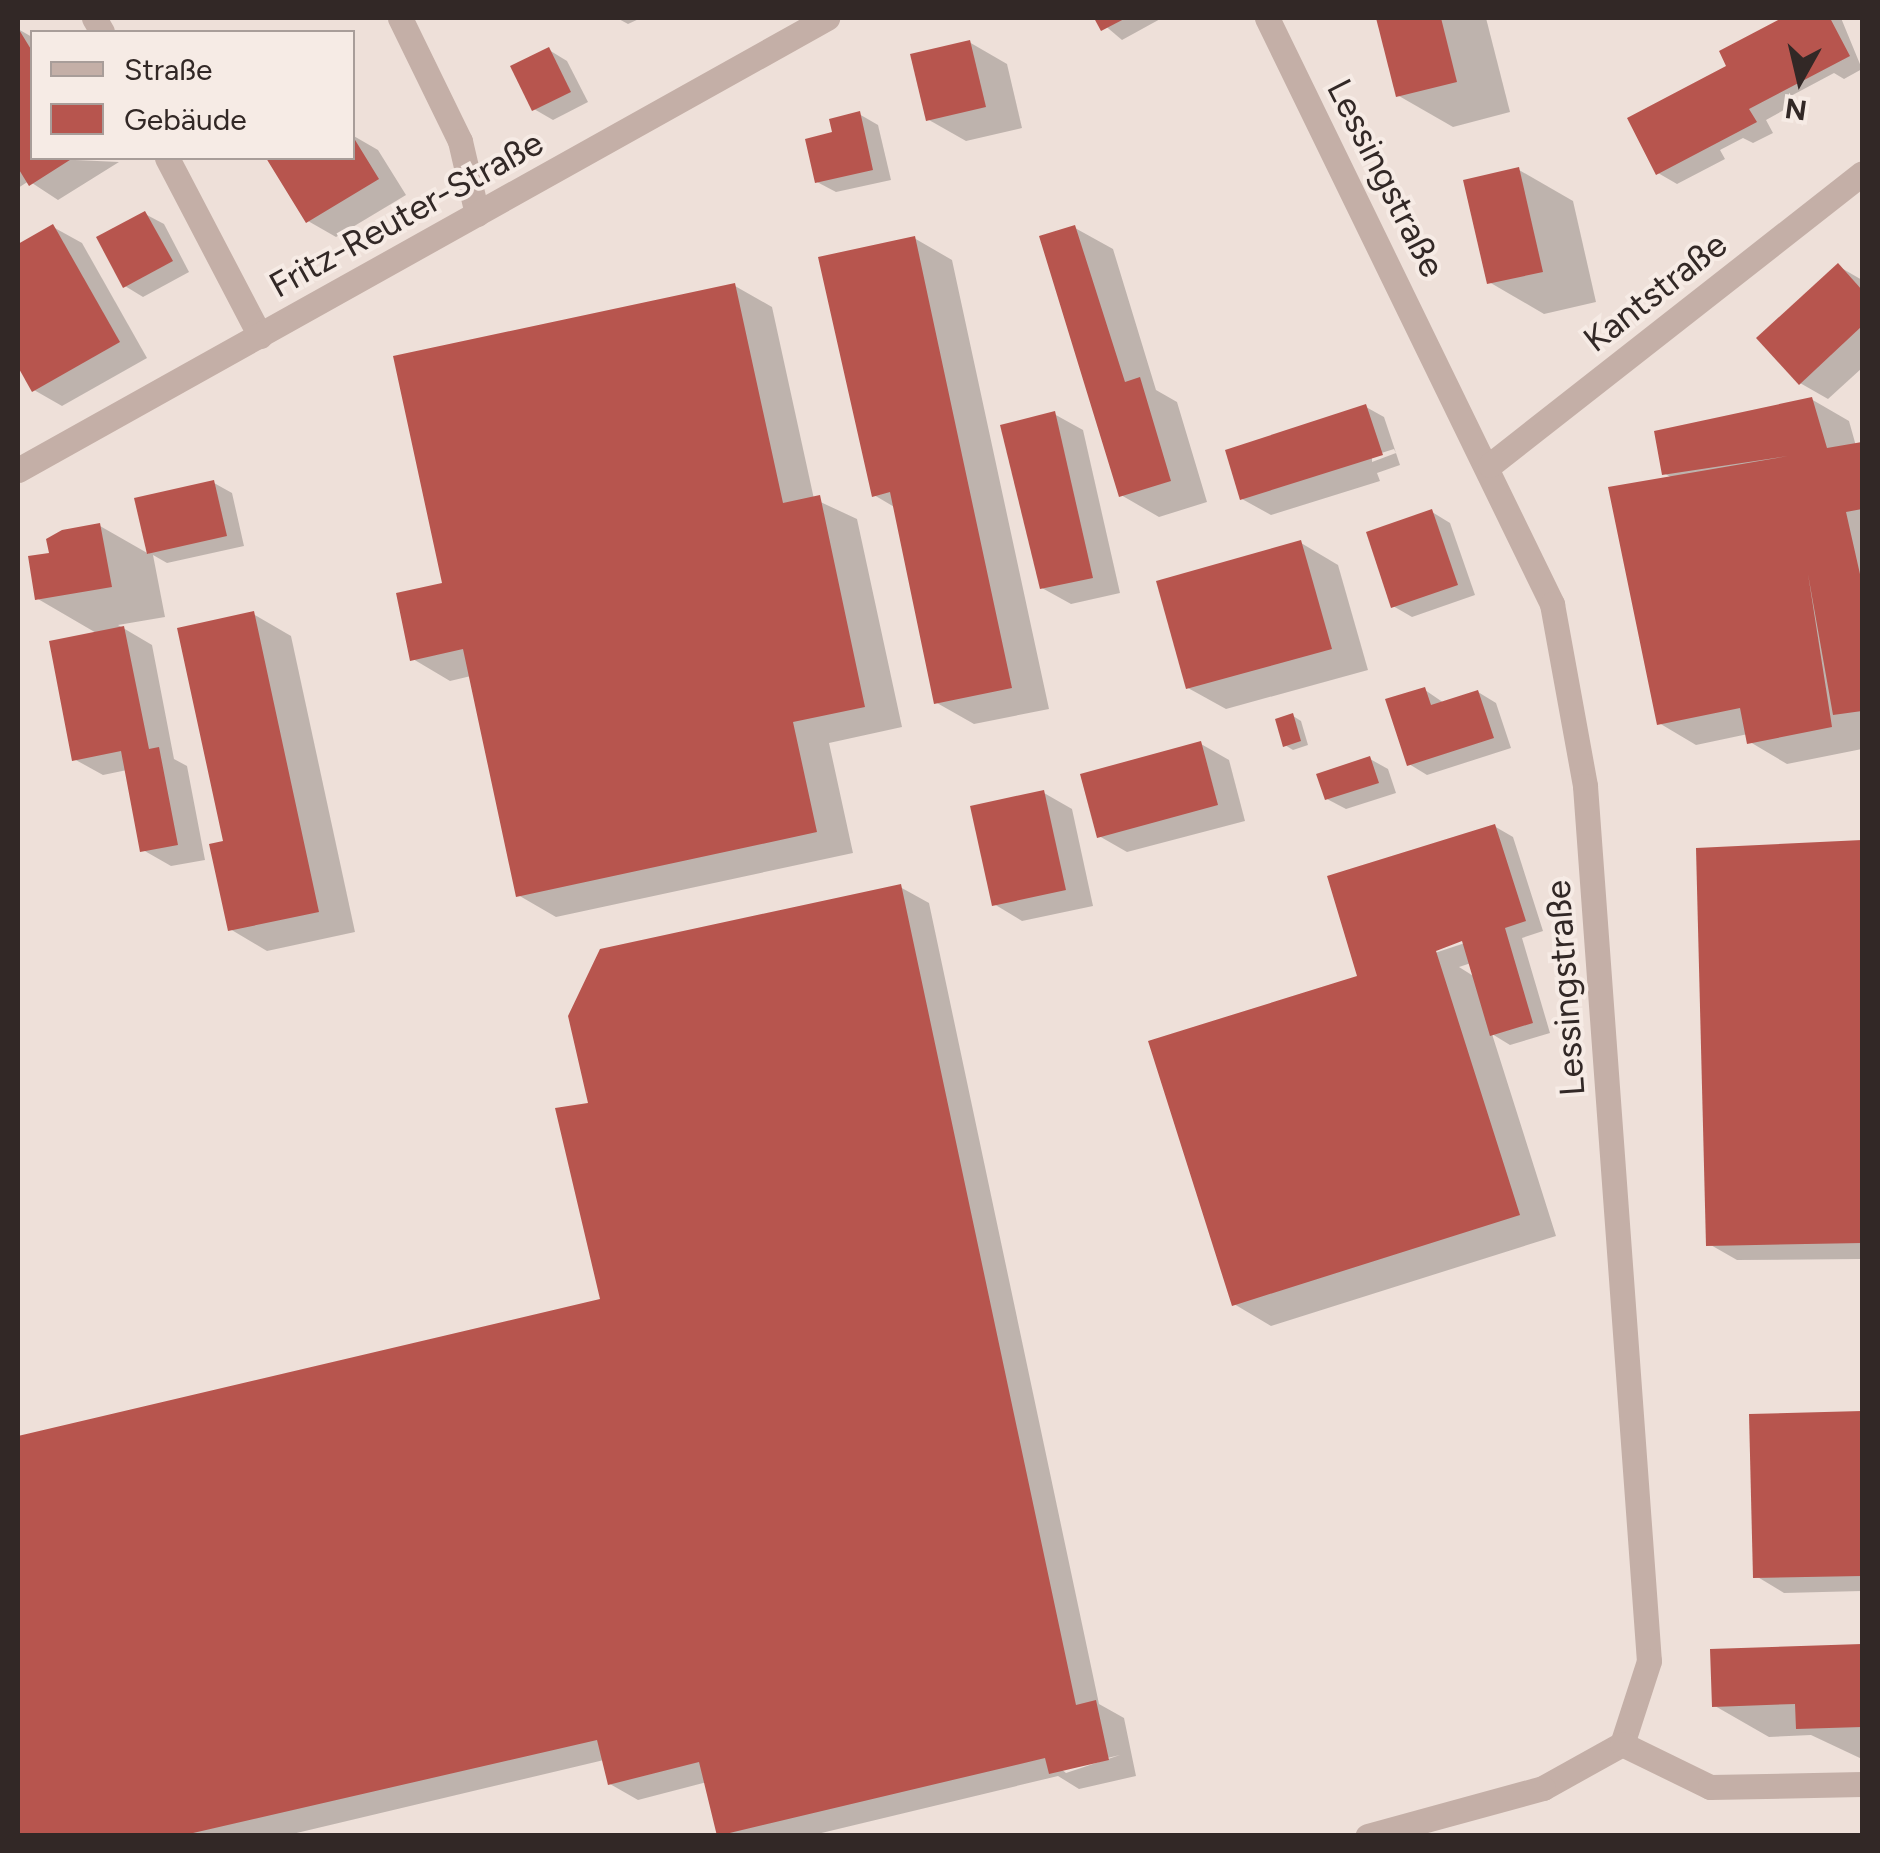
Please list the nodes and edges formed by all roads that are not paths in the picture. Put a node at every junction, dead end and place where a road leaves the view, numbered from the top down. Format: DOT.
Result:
graph roads {
  1 [pos="400,18"];
  2 [pos="827,18"];
  3 [pos="1267,18"];
  4 [pos="168,160"];
  5 [pos="1862,173"];
  6 [pos="477,214"];
  7 [pos="260,336"];
  8 [pos="1490,465"];
  9 [pos="18,470"];
  10 [pos="1622,1744"];
  11 [pos="1862,1784"];
  12 [pos="1367,1836"];
  1 -- 6 [label="street"];
  2 -- 6 [label="street, Fritz-Reuter-Straße"];
  3 -- 8 [label="street, Lessingstraße"];
  4 -- 7 [label="street"];
  5 -- 8 [label="street, Kantstraße"];
  6 -- 7 [label="street, Fritz-Reuter-Straße"];
  7 -- 9 [label="street, Fritz-Reuter-Straße"];
  8 -- 10 [label="street, Lessingstraße"];
  10 -- 11 [label="street"];
  10 -- 12 [label="street"];
}
